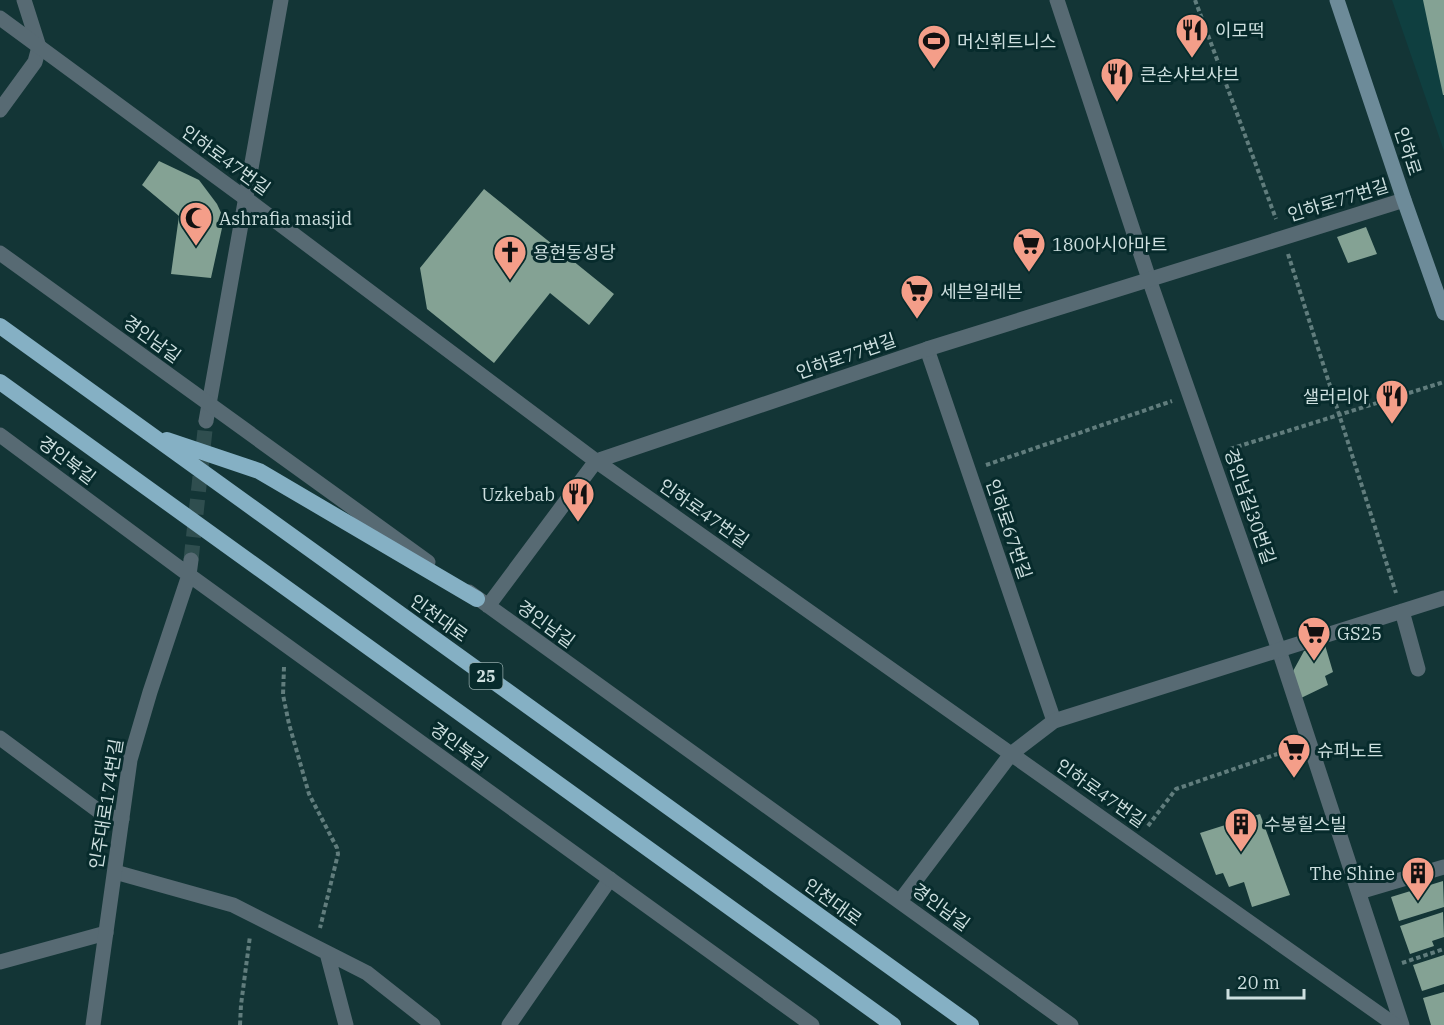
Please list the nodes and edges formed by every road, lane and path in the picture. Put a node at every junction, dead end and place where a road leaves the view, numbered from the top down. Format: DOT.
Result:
graph roads {
  1 [pos="24,0"];
  2 [pos="281,0"];
  3 [pos="1057,0"];
  4 [pos="1195,0"];
  5 [pos="1337,0"];
  6 [pos="0,18"];
  7 [pos="39,47"];
  8 [pos="0,110"];
  9 [pos="245,198"];
  10 [pos="1404,200"];
  11 [pos="1283,238"];
  12 [pos="0,253"];
  13 [pos="1149,279"];
  14 [pos="1444,313"];
  15 [pos="0,326"];
  16 [pos="927,349"];
  17 [pos="0,382"];
  18 [pos="1444,382"];
  19 [pos="1190,395"];
  20 [pos="208,404"];
  21 [pos="1339,415"];
  22 [pos="206,421"];
  23 [pos="0,435"];
  24 [pos="151,435"];
  25 [pos="1211,455"];
  26 [pos="596,461"];
  27 [pos="969,471"];
  28 [pos="190,568"];
  29 [pos="1444,598"];
  30 [pos="483,602"];
  31 [pos="1402,611"];
  32 [pos="284,644"];
  33 [pos="1280,650"];
  34 [pos="1418,669"];
  35 [pos="1054,721"];
  36 [pos="0,738"];
  37 [pos="1310,743"];
  38 [pos="1011,754"];
  39 [pos="122,819"];
  40 [pos="1136,842"];
  41 [pos="1444,867"];
  42 [pos="115,872"];
  43 [pos="610,879"];
  44 [pos="1359,892"];
  45 [pos="900,901"];
  46 [pos="253,915"];
  47 [pos="106,933"];
  48 [pos="311,945"];
  49 [pos="1444,949"];
  50 [pos="327,953"];
  51 [pos="0,962"];
  52 [pos="1384,969"];
  53 [pos="93,1025"];
  54 [pos="240,1025"];
  55 [pos="346,1025"];
  56 [pos="433,1025"];
  57 [pos="509,1025"];
  58 [pos="812,1025"];
  59 [pos="893,1025"];
  60 [pos="971,1025"];
  61 [pos="1071,1025"];
  62 [pos="1395,1025"];
  63 [pos="1402,1025"];
  1 -- 7 [label="street"];
  2 -- 9 [label="street"];
  3 -- 13 [label="street, 경인남길30번길"];
  4 -- 11 [label="path, 인하로77번길"];
  5 -- 10 [label="main road, 인하로"];
  6 -- 7 [label="street, 인하로47번길"];
  7 -- 8 [label="street"];
  7 -- 9 [label="street, 인하로47번길"];
  9 -- 20 [label="street"];
  9 -- 26 [label="street, 인하로47번길"];
  10 -- 11 [label="street, 인하로77번길"];
  10 -- 14 [label="main road, 인하로"];
  11 -- 13 [label="street, 인하로77번길"];
  11 -- 21 [label="path"];
  12 -- 20 [label="street, 경인남길"];
  13 -- 16 [label="street, 인하로77번길"];
  13 -- 19 [label="street, 경인남길30번길"];
  15 -- 24 [label="highway, 인천대로 / 25"];
  16 -- 26 [label="street, 인하로77번길"];
  16 -- 27 [label="street, 인하로67번길"];
  17 -- 59 [label="highway, 25"];
  18 -- 21 [label="path"];
  19 -- 25 [label="street, 경인남길30번길"];
  19 -- 27 [label="path"];
  20 -- 22 [label="street"];
  20 -- 30 [label="street, 경인남길"];
  21 -- 25 [label="path"];
  21 -- 31 [label="path"];
  23 -- 28 [label="street, 경인북길"];
  24 -- 30 [label="highway"];
  24 -- 60 [label="highway, 인천대로 / 25"];
  25 -- 33 [label="street, 경인남길30번길"];
  26 -- 30 [label="street"];
  26 -- 38 [label="street, 인하로47번길"];
  27 -- 35 [label="street, 인하로67번길"];
  28 -- 32 [label="street, 경인북길"];
  28 -- 39 [label="street, 인주대로174번길"];
  29 -- 31 [label="street"];
  30 -- 45 [label="street, 경인남길"];
  31 -- 33 [label="street"];
  31 -- 34 [label="street"];
  32 -- 43 [label="street, 경인북길"];
  32 -- 48 [label="path"];
  33 -- 35 [label="street"];
  33 -- 37 [label="street, 경인남길30번길"];
  35 -- 38 [label="street"];
  36 -- 39 [label="street"];
  37 -- 40 [label="path"];
  37 -- 44 [label="street, 경인남길30번길"];
  38 -- 40 [label="street, 인하로47번길"];
  38 -- 45 [label="street"];
  39 -- 42 [label="street, 인주대로174번길"];
  40 -- 62 [label="street, 인하로47번길"];
  41 -- 44 [label="street"];
  42 -- 46 [label="street"];
  42 -- 47 [label="street, 인주대로174번길"];
  43 -- 57 [label="street"];
  43 -- 58 [label="street, 경인북길"];
  44 -- 52 [label="street, 경인남길30번길"];
  45 -- 61 [label="street, 경인남길"];
  46 -- 48 [label="street"];
  46 -- 54 [label="path"];
  47 -- 51 [label="street"];
  47 -- 53 [label="street, 인주대로174번길"];
  48 -- 50 [label="street"];
  49 -- 52 [label="path"];
  50 -- 55 [label="street"];
  50 -- 56 [label="street"];
  52 -- 63 [label="street, 경인남길30번길"];
}
